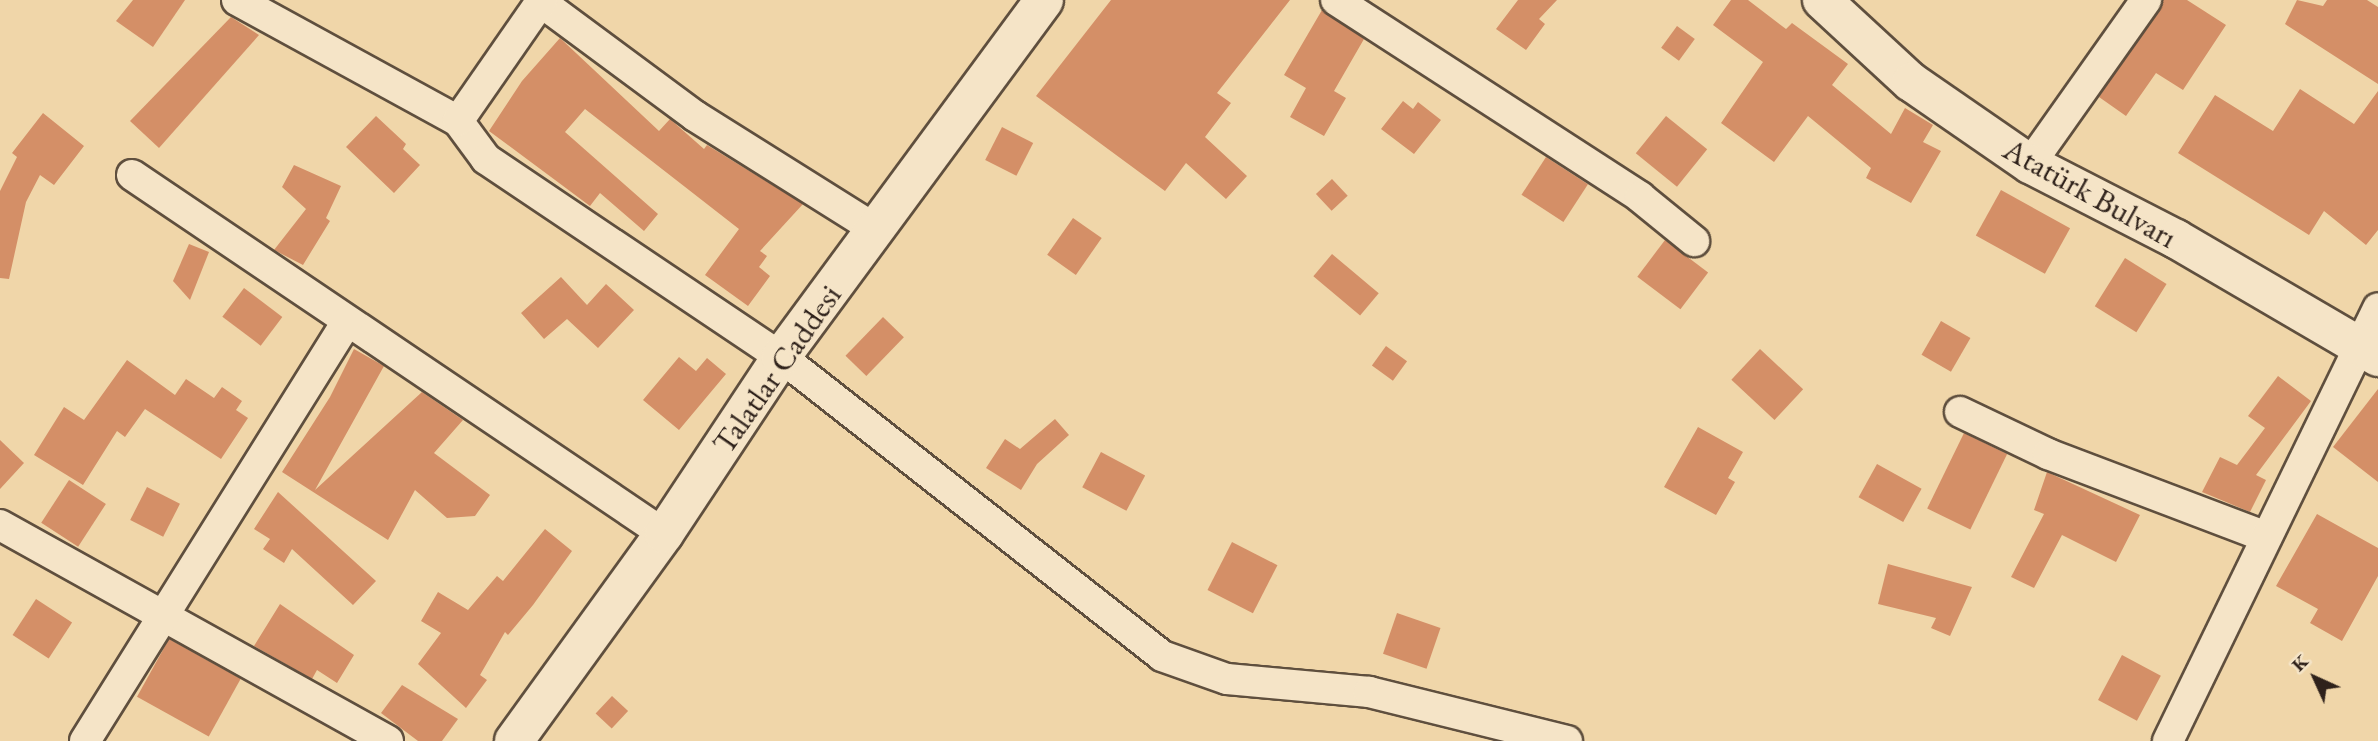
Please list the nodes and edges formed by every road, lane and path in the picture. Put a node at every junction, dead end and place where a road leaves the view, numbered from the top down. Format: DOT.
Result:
graph roads {
  1 [pos="237,0"];
  2 [pos="1044,0"];
  3 [pos="1336,0"];
  4 [pos="2146,0"];
  5 [pos="541,1"];
  6 [pos="1831,4"];
  7 [pos="458,121"];
  8 [pos="2030,164"];
  9 [pos="132,175"];
  10 [pos="875,229"];
  11 [pos="1694,241"];
  12 [pos="2378,309"];
  13 [pos="347,321"];
  14 [pos="2370,352"];
  15 [pos="781,357"];
  16 [pos="1960,412"];
  17 [pos="0,525"];
  18 [pos="664,534"];
  19 [pos="2264,536"];
  20 [pos="166,617"];
  21 [pos="85,741"];
  22 [pos="388,741"];
  23 [pos="514,741"];
  24 [pos="1567,741"];
  25 [pos="2168,741"];
  1 -- 7 [label="street"];
  2 -- 10 [label="street, Talatlar Caddesi"];
  3 -- 11 [label="street"];
  4 -- 8 [label="street"];
  5 -- 7 [label="street"];
  5 -- 10 [label="street"];
  6 -- 8 [label="street, Atatürk Bulvarı"];
  7 -- 15 [label="street"];
  8 -- 14 [label="street, Atatürk Bulvarı"];
  9 -- 13 [label="street"];
  10 -- 15 [label="street, Talatlar Caddesi"];
  12 -- 14 [label="street"];
  13 -- 18 [label="street"];
  13 -- 20 [label="street"];
  14 -- 19 [label="street"];
  15 -- 18 [label="street, Talatlar Caddesi"];
  15 -- 24 [label="street"];
  16 -- 19 [label="street"];
  17 -- 20 [label="street"];
  18 -- 23 [label="street, Talatlar Caddesi"];
  19 -- 25 [label="street"];
  20 -- 21 [label="street"];
  20 -- 22 [label="street"];
}
